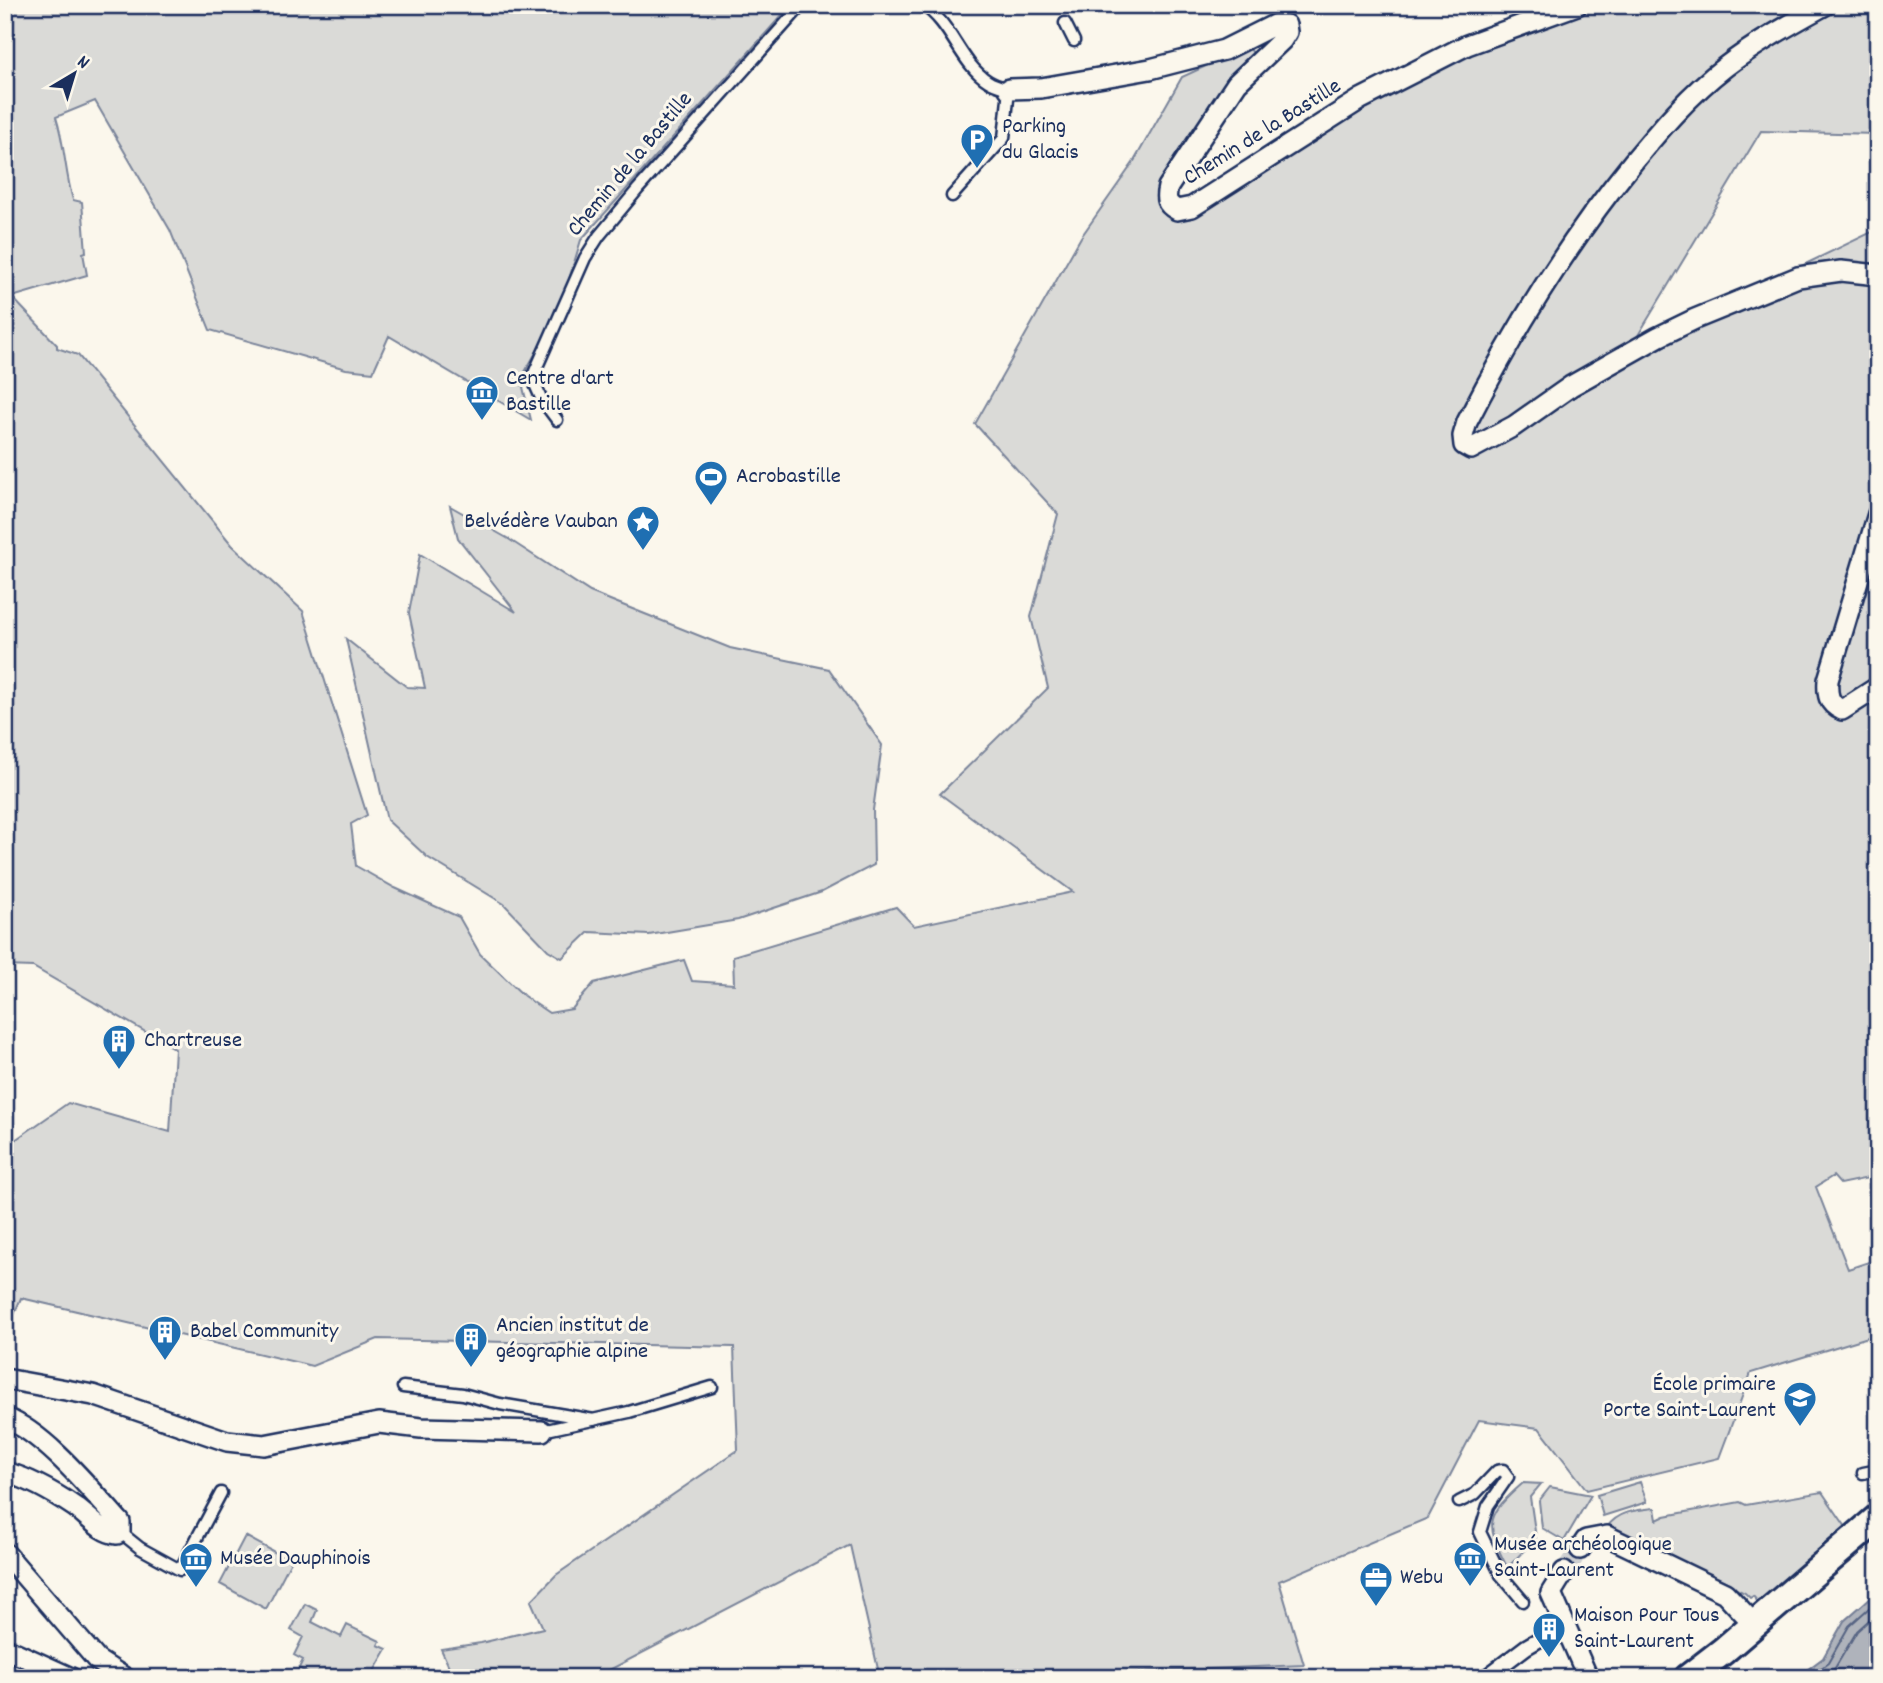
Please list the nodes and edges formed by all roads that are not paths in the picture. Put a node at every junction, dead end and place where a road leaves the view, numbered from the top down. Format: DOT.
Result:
graph roads {
  1 [pos="802,5"];
  2 [pos="923,5"];
  3 [pos="1577,5"];
  4 [pos="1825,5"];
  5 [pos="1065,23"];
  6 [pos="1074,41"];
  7 [pos="1009,89"];
  8 [pos="952,196"];
  9 [pos="1878,275"];
  10 [pos="555,417"];
  11 [pos="1878,514"];
  12 [pos="1878,687"];
  13 [pos="5,1380"];
  14 [pos="403,1387"];
  15 [pos="712,1387"];
  16 [pos="5,1418"];
  17 [pos="594,1420"];
  18 [pos="542,1431"];
  19 [pos="1878,1470"];
  20 [pos="5,1472"];
  21 [pos="1863,1473"];
  22 [pos="221,1493"];
  23 [pos="1458,1502"];
  24 [pos="1878,1518"];
  25 [pos="120,1532"];
  26 [pos="1590,1538"];
  27 [pos="5,1553"];
  28 [pos="1563,1572"];
  29 [pos="1522,1601"];
  30 [pos="1754,1624"];
  31 [pos="1564,1625"];
  32 [pos="5,1648"];
  33 [pos="71,1678"];
  34 [pos="125,1678"];
  35 [pos="1485,1678"];
  36 [pos="1588,1678"];
  37 [pos="1688,1678"];
  1 -- 10 [label="lane, Chemin de la Bastille"];
  2 -- 7 [label="lane, Chemin de la Bastille"];
  3 -- 7 [label="street, Chemin de la Bastille"];
  4 -- 9 [label="street"];
  5 -- 6 [label="lane"];
  7 -- 8 [label="lane"];
  11 -- 12 [label="street"];
  13 -- 18 [label="street"];
  14 -- 17 [label="lane"];
  15 -- 17 [label="lane"];
  16 -- 25 [label="street"];
  17 -- 18 [label="lane"];
  19 -- 21 [label="lane"];
  20 -- 25 [label="street"];
  22 -- 25 [label="lane"];
  23 -- 29 [label="lane"];
  24 -- 30 [label="main road"];
  26 -- 30 [label="street"];
  27 -- 34 [label="street"];
  28 -- 31 [label="street"];
  30 -- 37 [label="main road"];
  31 -- 35 [label="street"];
  31 -- 36 [label="street"];
  32 -- 33 [label="street"];
}
